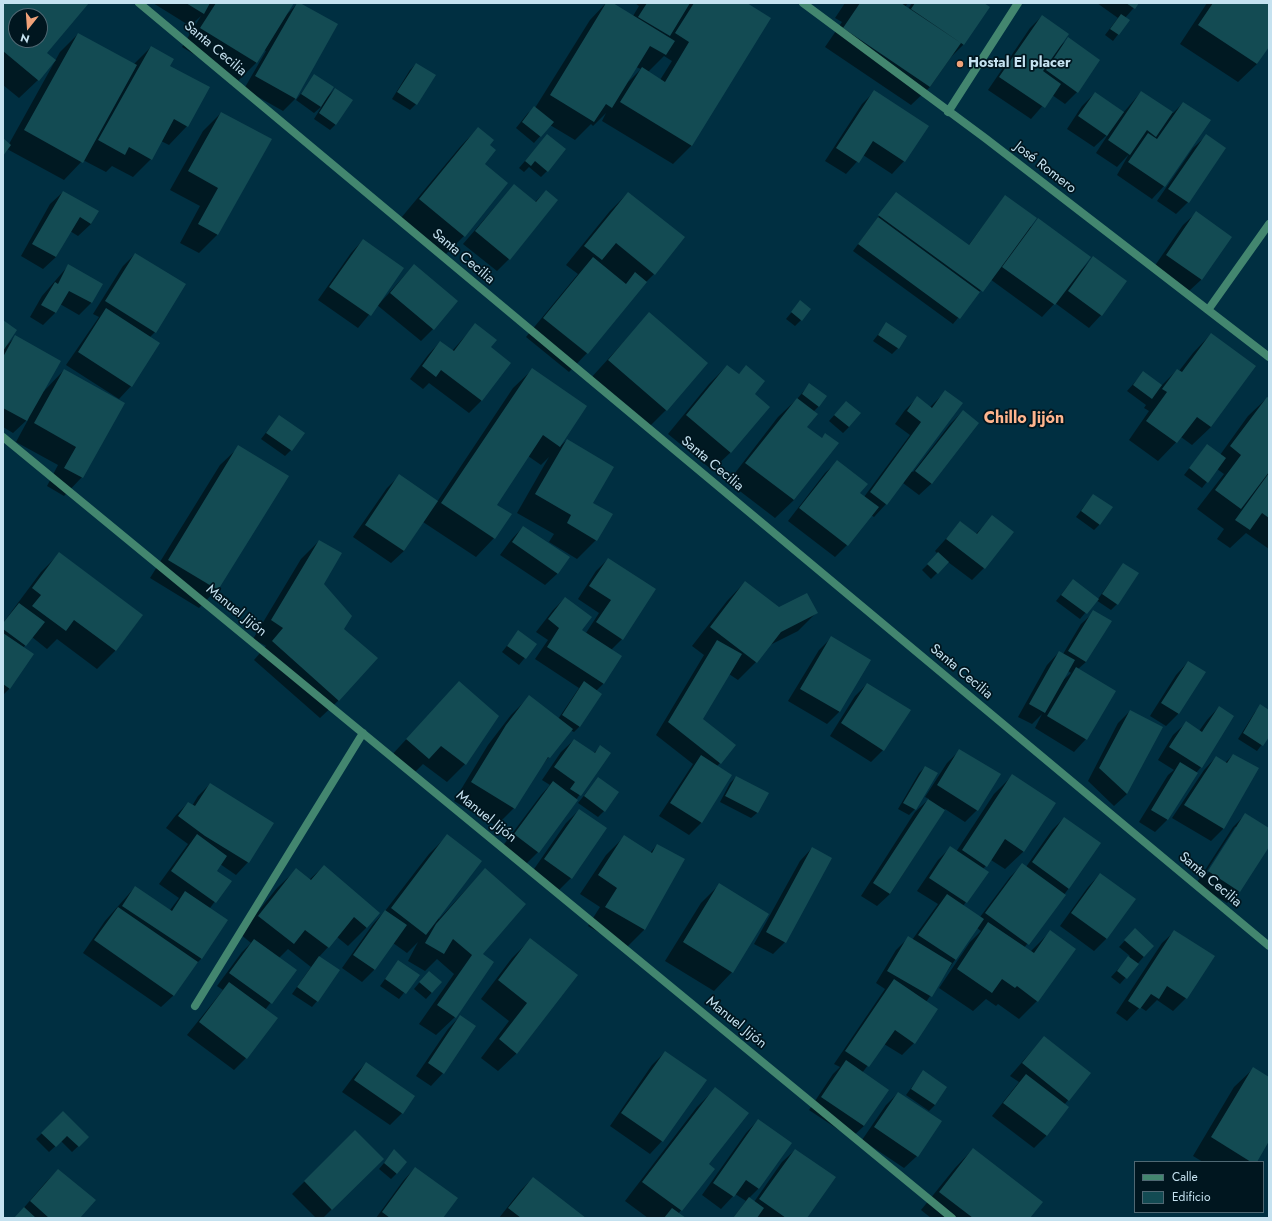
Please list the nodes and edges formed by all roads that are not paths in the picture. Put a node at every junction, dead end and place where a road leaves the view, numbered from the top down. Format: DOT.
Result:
graph roads {
  1 [pos="139,3"];
  2 [pos="803,3"];
  3 [pos="1018,3"];
  4 [pos="948,112"];
  5 [pos="1269,224"];
  6 [pos="1208,310"];
  7 [pos="1269,357"];
  8 [pos="3,436"];
  9 [pos="362,732"];
  10 [pos="1269,946"];
  11 [pos="195,1006"];
  12 [pos="952,1218"];
  1 -- 10 [label="street, Santa Cecilia"];
  2 -- 4 [label="street, José Romero"];
  3 -- 4 [label="street"];
  4 -- 6 [label="street, José Romero"];
  5 -- 6 [label="street"];
  6 -- 7 [label="street, José Romero"];
  8 -- 9 [label="street, Manuel Jijón"];
  9 -- 11 [label="street"];
  9 -- 12 [label="street, Manuel Jijón"];
}
